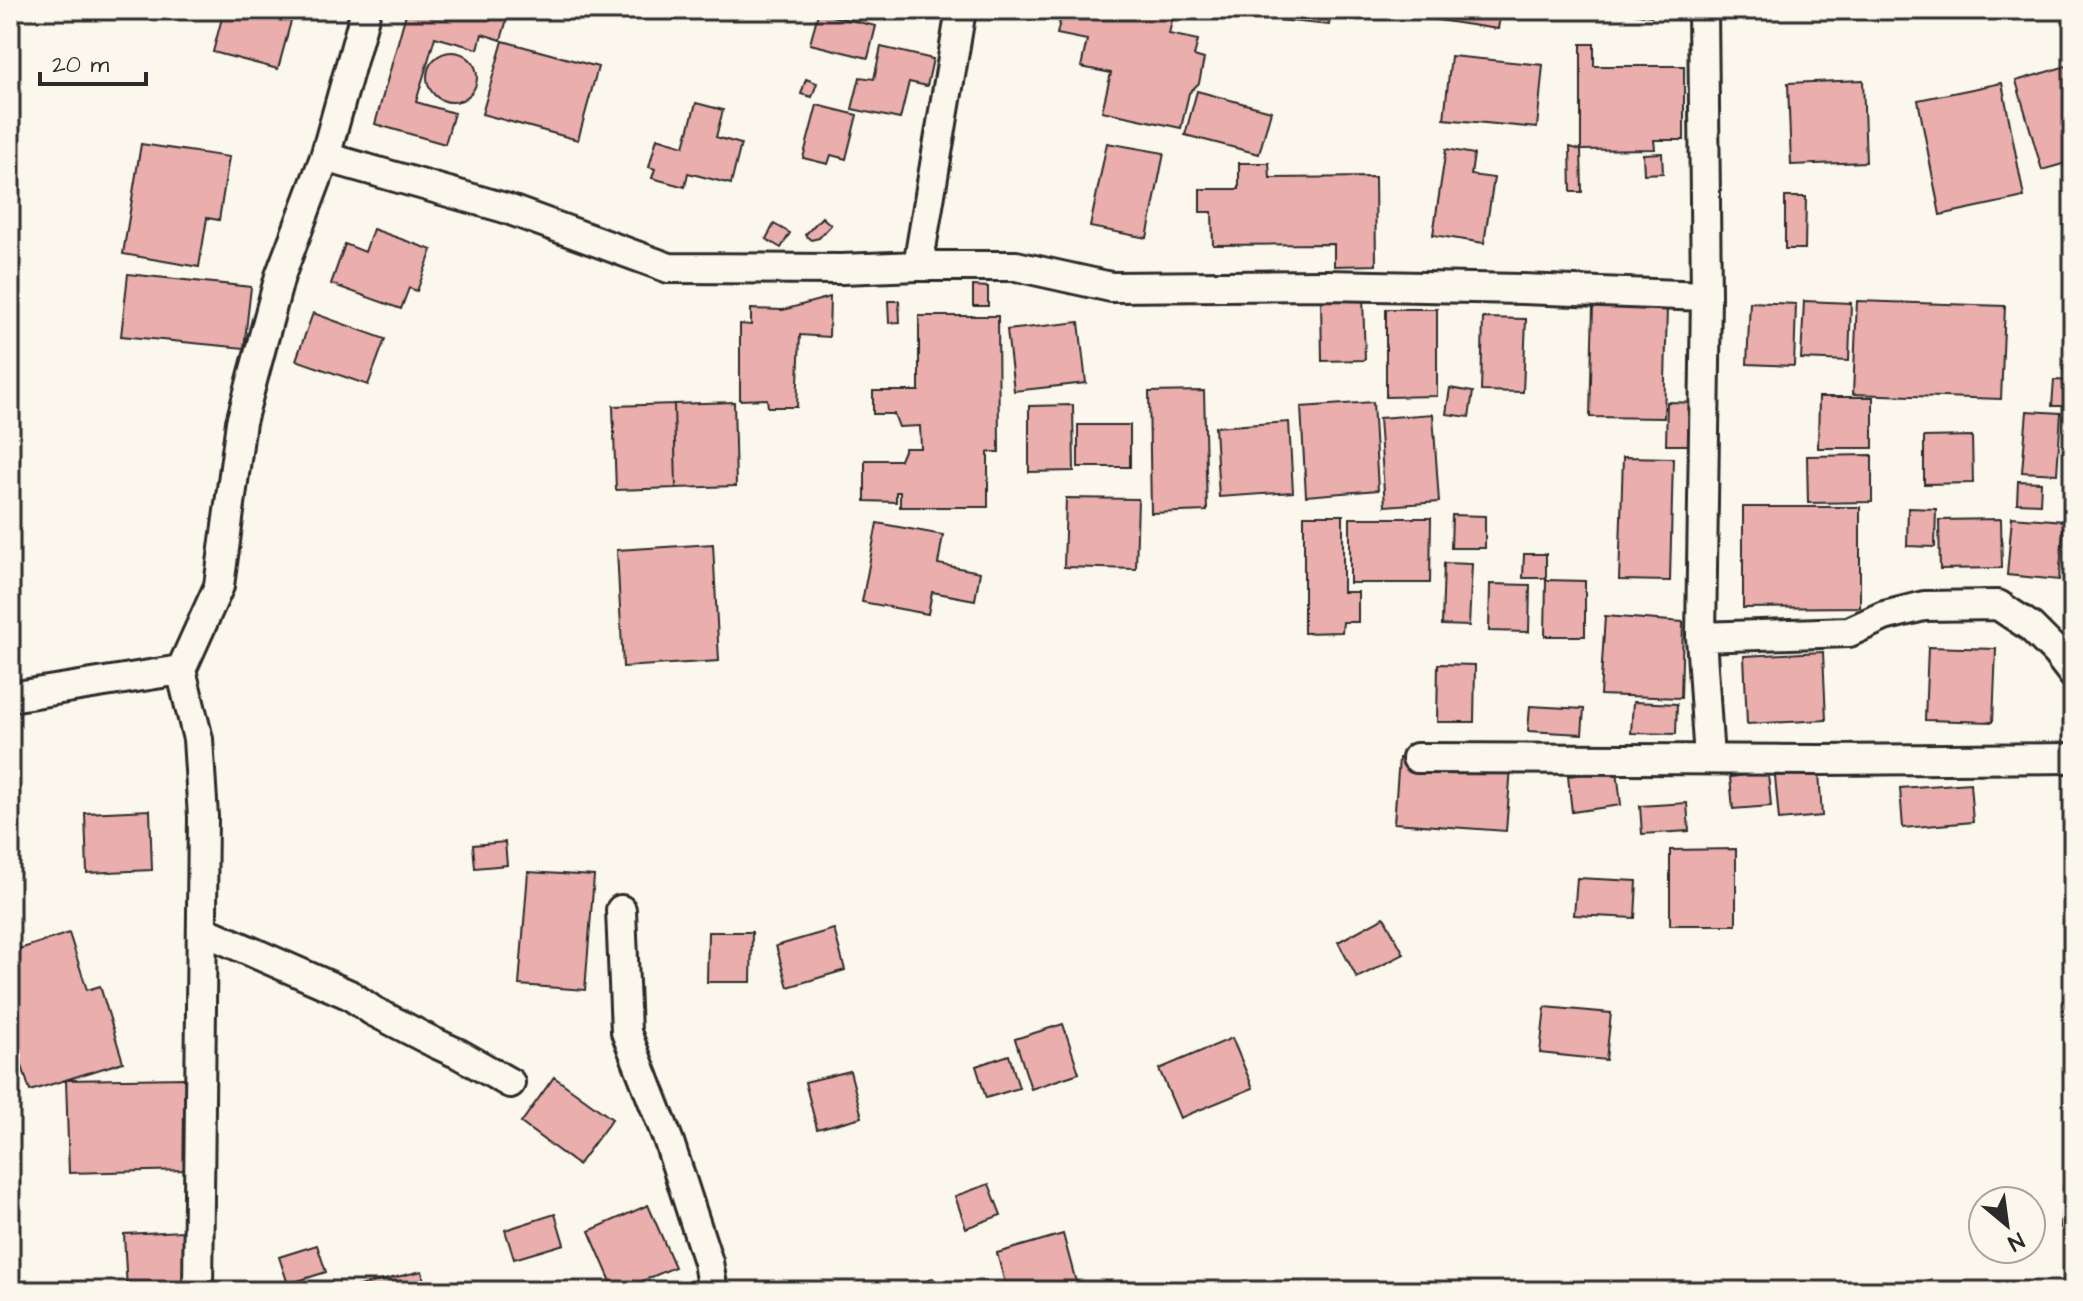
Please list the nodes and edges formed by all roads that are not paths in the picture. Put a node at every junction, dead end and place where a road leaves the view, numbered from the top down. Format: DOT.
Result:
graph roads {
  1 [pos="366,10"];
  2 [pos="961,10"];
  3 [pos="1703,10"];
  4 [pos="325,157"];
  5 [pos="918,266"];
  6 [pos="1706,296"];
  7 [pos="1701,637"];
  8 [pos="181,670"];
  9 [pos="2073,674"];
  10 [pos="10,697"];
  11 [pos="1417,758"];
  12 [pos="2073,758"];
  13 [pos="1709,759"];
  14 [pos="621,910"];
  15 [pos="202,930"];
  16 [pos="510,1083"];
  17 [pos="198,1291"];
  18 [pos="713,1291"];
  1 -- 4 [label="street"];
  2 -- 5 [label="street"];
  3 -- 6 [label="street"];
  4 -- 5 [label="street"];
  4 -- 8 [label="street"];
  5 -- 6 [label="street"];
  6 -- 7 [label="street"];
  7 -- 9 [label="street"];
  7 -- 13 [label="street"];
  8 -- 10 [label="street"];
  8 -- 15 [label="street"];
  11 -- 13 [label="street"];
  12 -- 13 [label="street"];
  14 -- 18 [label="street"];
  15 -- 16 [label="street"];
  15 -- 17 [label="street"];
}
